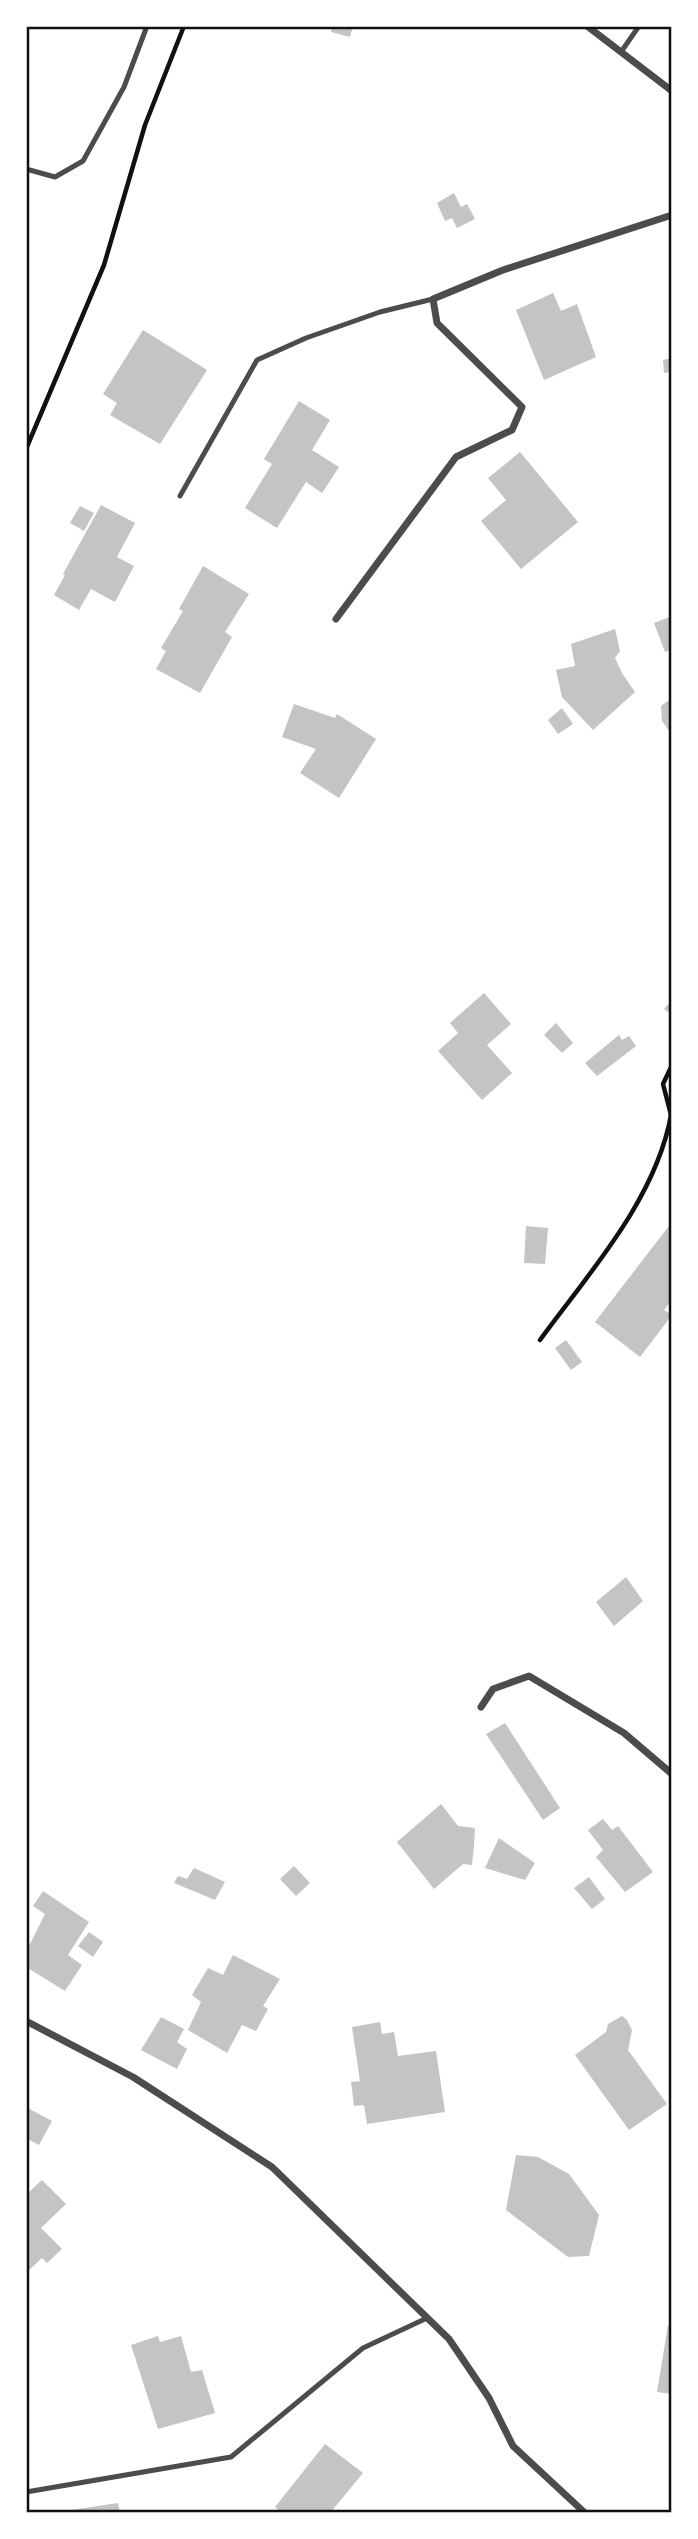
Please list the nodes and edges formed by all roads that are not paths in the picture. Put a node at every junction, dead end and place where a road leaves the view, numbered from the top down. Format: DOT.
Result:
graph roads {
  1 [pos="147,26"];
  2 [pos="587,26"];
  3 [pos="639,26"];
  4 [pos="621,52"];
  5 [pos="672,91"];
  6 [pos="26,169"];
  7 [pos="672,215"];
  8 [pos="433,299"];
  9 [pos="180,496"];
  10 [pos="335,619"];
  11 [pos="481,1707"];
  12 [pos="672,1774"];
  13 [pos="26,2021"];
  14 [pos="427,2318"];
  15 [pos="26,2492"];
  16 [pos="585,2513"];
  1 -- 6 [label="lane"];
  2 -- 4 [label="street"];
  3 -- 4 [label="lane"];
  4 -- 5 [label="street"];
  7 -- 8 [label="street"];
  8 -- 9 [label="lane"];
  8 -- 10 [label="street"];
  11 -- 12 [label="street"];
  13 -- 14 [label="street"];
  14 -- 15 [label="lane"];
  14 -- 16 [label="street"];
}
